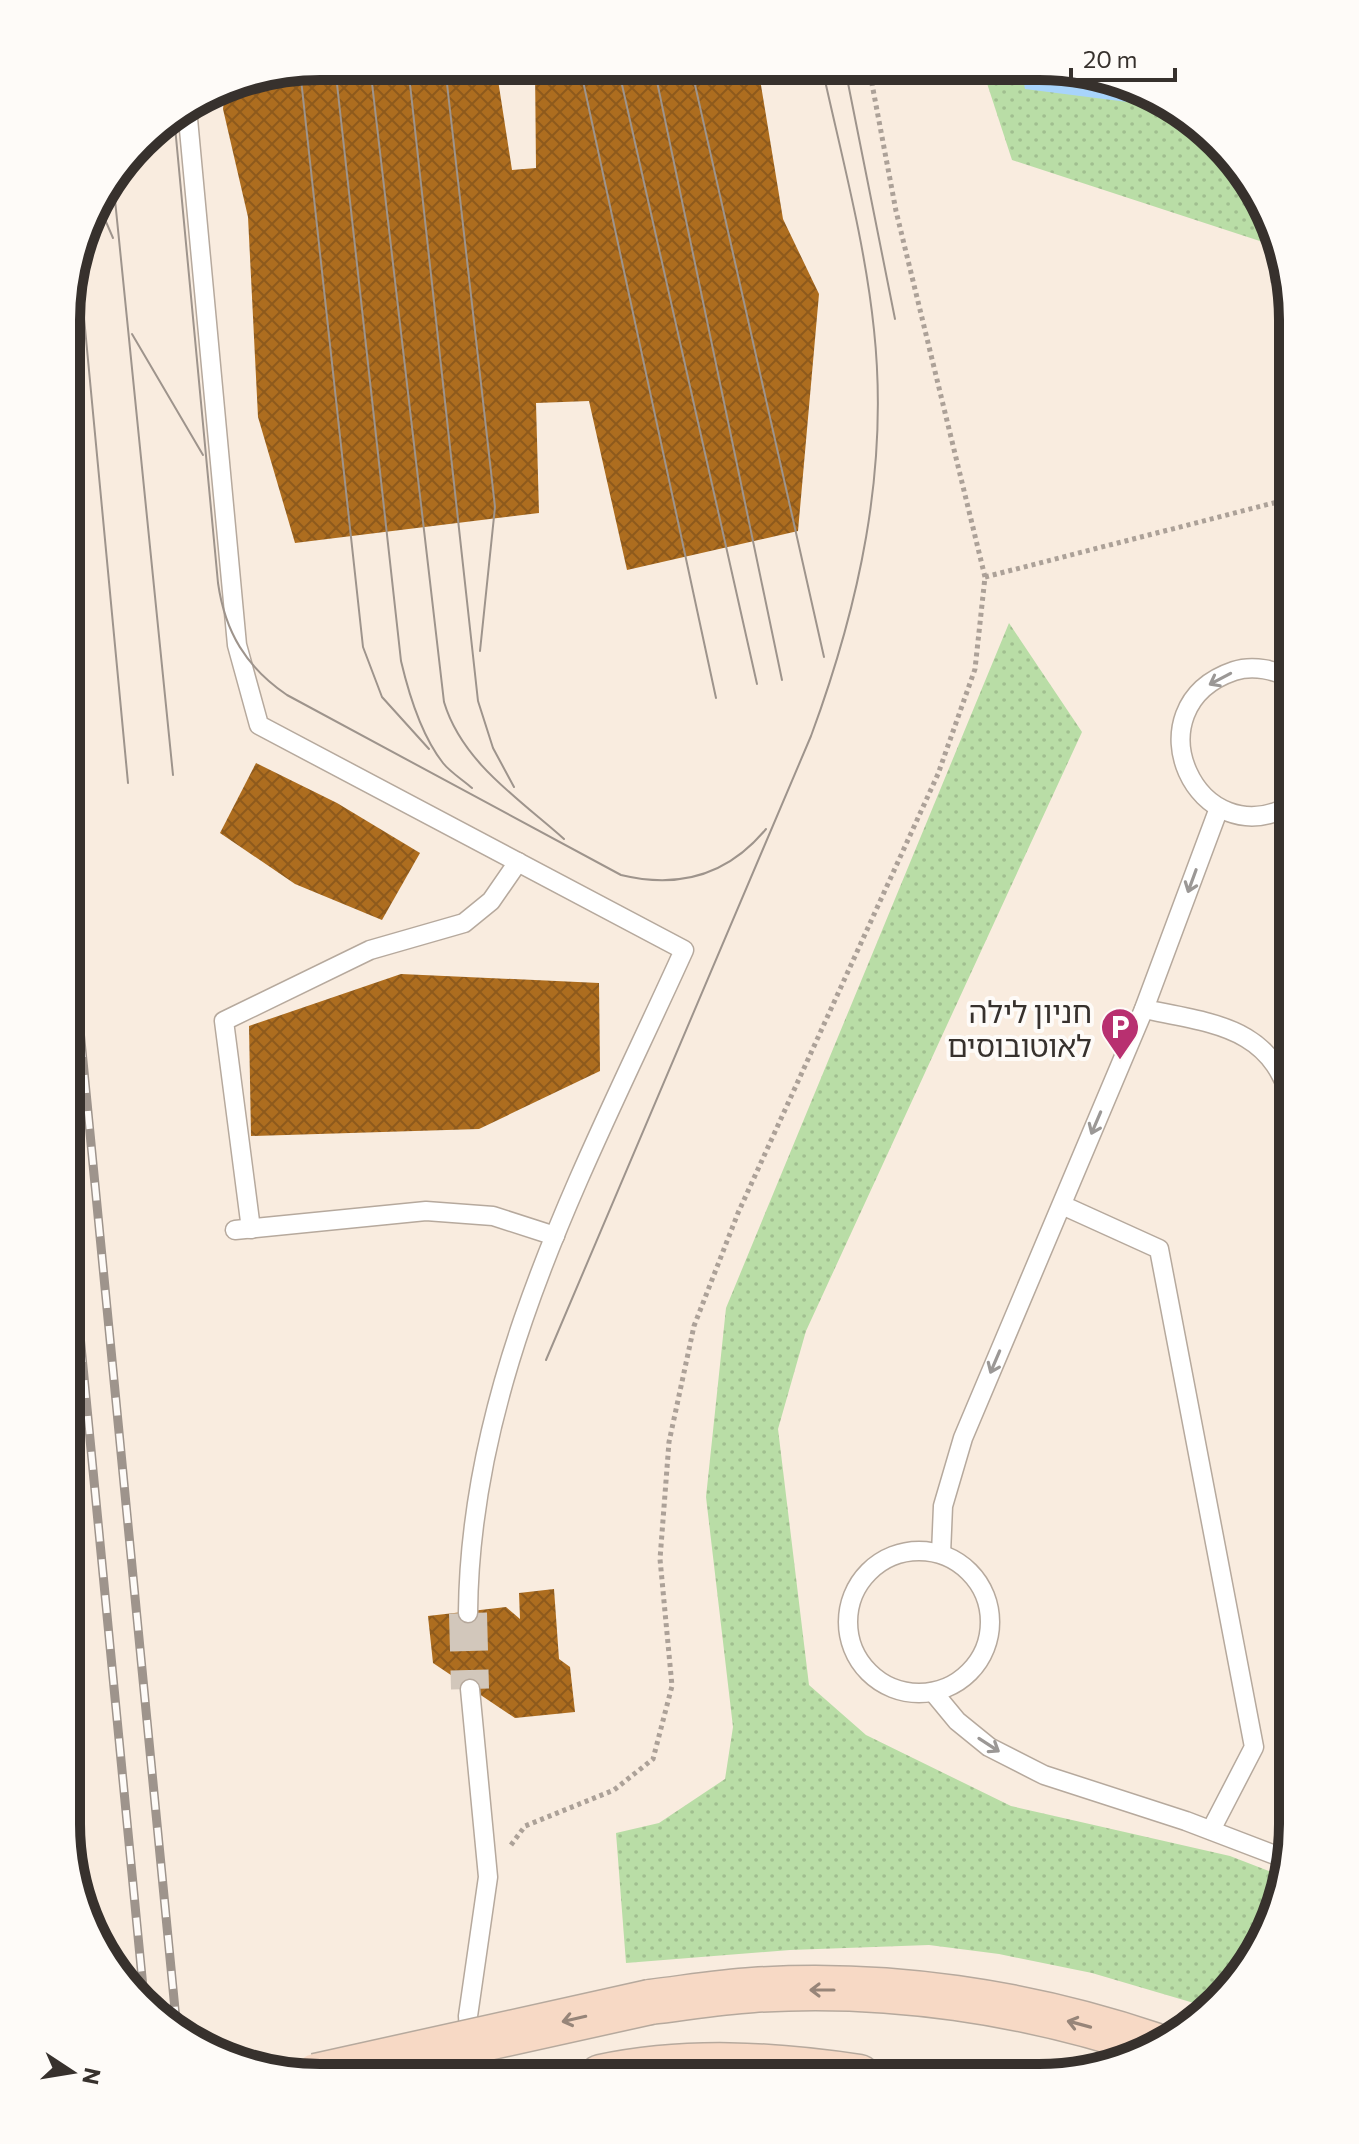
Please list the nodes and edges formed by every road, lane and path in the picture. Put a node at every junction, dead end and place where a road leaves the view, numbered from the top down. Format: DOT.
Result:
graph roads {
  1 [pos="871,80"];
  2 [pos="188,119"];
  3 [pos="1279,502"];
  4 [pos="985,577"];
  5 [pos="1279,673"];
  6 [pos="1219,808"];
  7 [pos="1279,809"];
  8 [pos="518,862"];
  9 [pos="1144,1009"];
  10 [pos="1279,1069"];
  11 [pos="1062,1205"];
  12 [pos="555,1236"];
  13 [pos="941,1554"];
  14 [pos="468,1613"];
  15 [pos="470,1689"];
  16 [pos="933,1692"];
  17 [pos="1211,1830"];
  18 [pos="1276,1855"];
  19 [pos="488,1877"];
  20 [pos="1140,2041"];
  21 [pos="370,2064"];
  22 [pos="471,2064"];
  1 -- 4 [label="path"];
  2 -- 8 [label="lane"];
  3 -- 4 [label="path"];
  4 -- 19 [label="path"];
  5 -- 6 [label="lane, one-way"];
  6 -- 7 [label="lane"];
  6 -- 9 [label="lane, one-way"];
  8 -- 12 [label="lane"];
  8 -- 12 [label="lane"];
  9 -- 10 [label="lane"];
  9 -- 11 [label="lane, one-way"];
  11 -- 13 [label="lane, one-way"];
  11 -- 17 [label="lane"];
  12 -- 14 [label="lane"];
  13 -- 16 [label="lane"];
  13 -- 16 [label="lane"];
  15 -- 19 [label="lane"];
  16 -- 17 [label="lane, one-way"];
  17 -- 18 [label="lane"];
  19 -- 22 [label="lane"];
  20 -- 21 [label="main road, one-way, bridge"];
}
